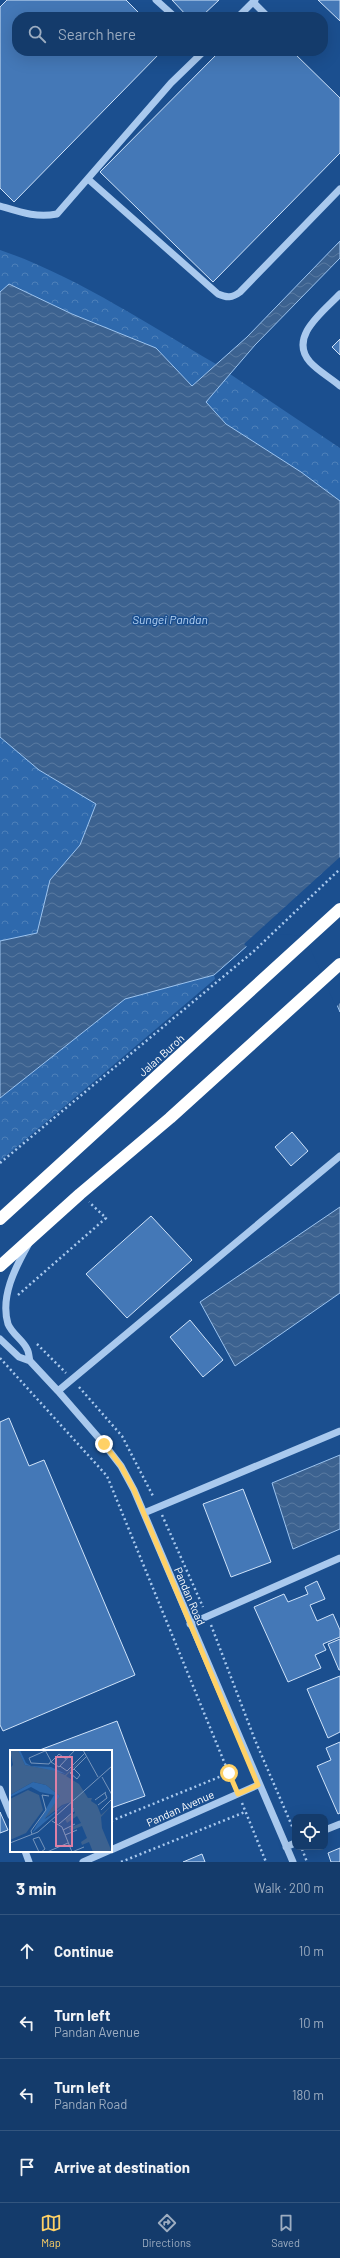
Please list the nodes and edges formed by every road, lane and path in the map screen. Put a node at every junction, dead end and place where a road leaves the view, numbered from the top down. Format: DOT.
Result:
graph roads {
  1 [pos="156,0"];
  2 [pos="254,1"];
  3 [pos="169,12"];
  4 [pos="243,12"];
  5 [pos="264,12"];
  6 [pos="199,56"];
  7 [pos="88,179"];
  8 [pos="340,189"];
  9 [pos="0,206"];
  10 [pos="340,294"];
  11 [pos="340,386"];
  12 [pos="340,869"];
  13 [pos="340,909"];
  14 [pos="340,964"];
  15 [pos="340,1156"];
  16 [pos="0,1163"];
  17 [pos="80,1194"];
  18 [pos="0,1219"];
  19 [pos="34,1234"];
  20 [pos="0,1266"];
  21 [pos="15,1301"];
  22 [pos="0,1339"];
  23 [pos="0,1358"];
  24 [pos="30,1361"];
  25 [pos="58,1391"];
  26 [pos="340,1431"];
  27 [pos="144,1513"];
  28 [pos="340,1558"];
  29 [pos="190,1624"];
  30 [pos="229,1773"];
  31 [pos="258,1785"];
  32 [pos="0,1789"];
  33 [pos="238,1794"];
  34 [pos="245,1812"];
  35 [pos="10,1814"];
  36 [pos="112,1822"];
  37 [pos="340,1824"];
  38 [pos="328,1829"];
  39 [pos="292,1844"];
  40 [pos="286,1847"];
  41 [pos="112,1850"];
  42 [pos="302,1850"];
  43 [pos="25,1852"];
  44 [pos="106,1852"];
  45 [pos="29,1862"];
  46 [pos="83,1862"];
  47 [pos="121,1862"];
  48 [pos="266,1862"];
  49 [pos="293,1862"];
  50 [pos="307,1862"];
  1 -- 3 [label="street"];
  2 -- 4 [label="street"];
  2 -- 5 [label="street"];
  6 -- 7 [label="street"];
  7 -- 8 [label="street"];
  7 -- 9 [label="street"];
  10 -- 11 [label="street"];
  12 -- 16 [label="path"];
  13 -- 18 [label="highway, Jalan Buroh"];
  14 -- 17 [label="highway"];
  15 -- 25 [label="street"];
  17 -- 19 [label="highway"];
  17 -- 21 [label="path"];
  19 -- 20 [label="highway"];
  19 -- 24 [label="street, Pandan Road"];
  22 -- 24 [label="street, Pandan Road"];
  23 -- 30 [label="path"];
  24 -- 25 [label="street, Pandan Road"];
  25 -- 27 [label="street, Pandan Road"];
  26 -- 27 [label="street"];
  27 -- 29 [label="street, Pandan Road"];
  28 -- 29 [label="street"];
  29 -- 31 [label="street, Pandan Road"];
  30 -- 33 [label="path"];
  30 -- 36 [label="path"];
  31 -- 33 [label="street, Pandan Avenue"];
  31 -- 40 [label="street, Pandan Road"];
  32 -- 35 [label="street"];
  33 -- 34 [label="path"];
  33 -- 41 [label="street, Pandan Avenue"];
  34 -- 47 [label="path"];
  34 -- 48 [label="path"];
  37 -- 38 [label="street"];
  39 -- 40 [label="street"];
  40 -- 49 [label="street, Pandan Road"];
  42 -- 50 [label="path"];
  43 -- 45 [label="street"];
  44 -- 46 [label="street"];
}
